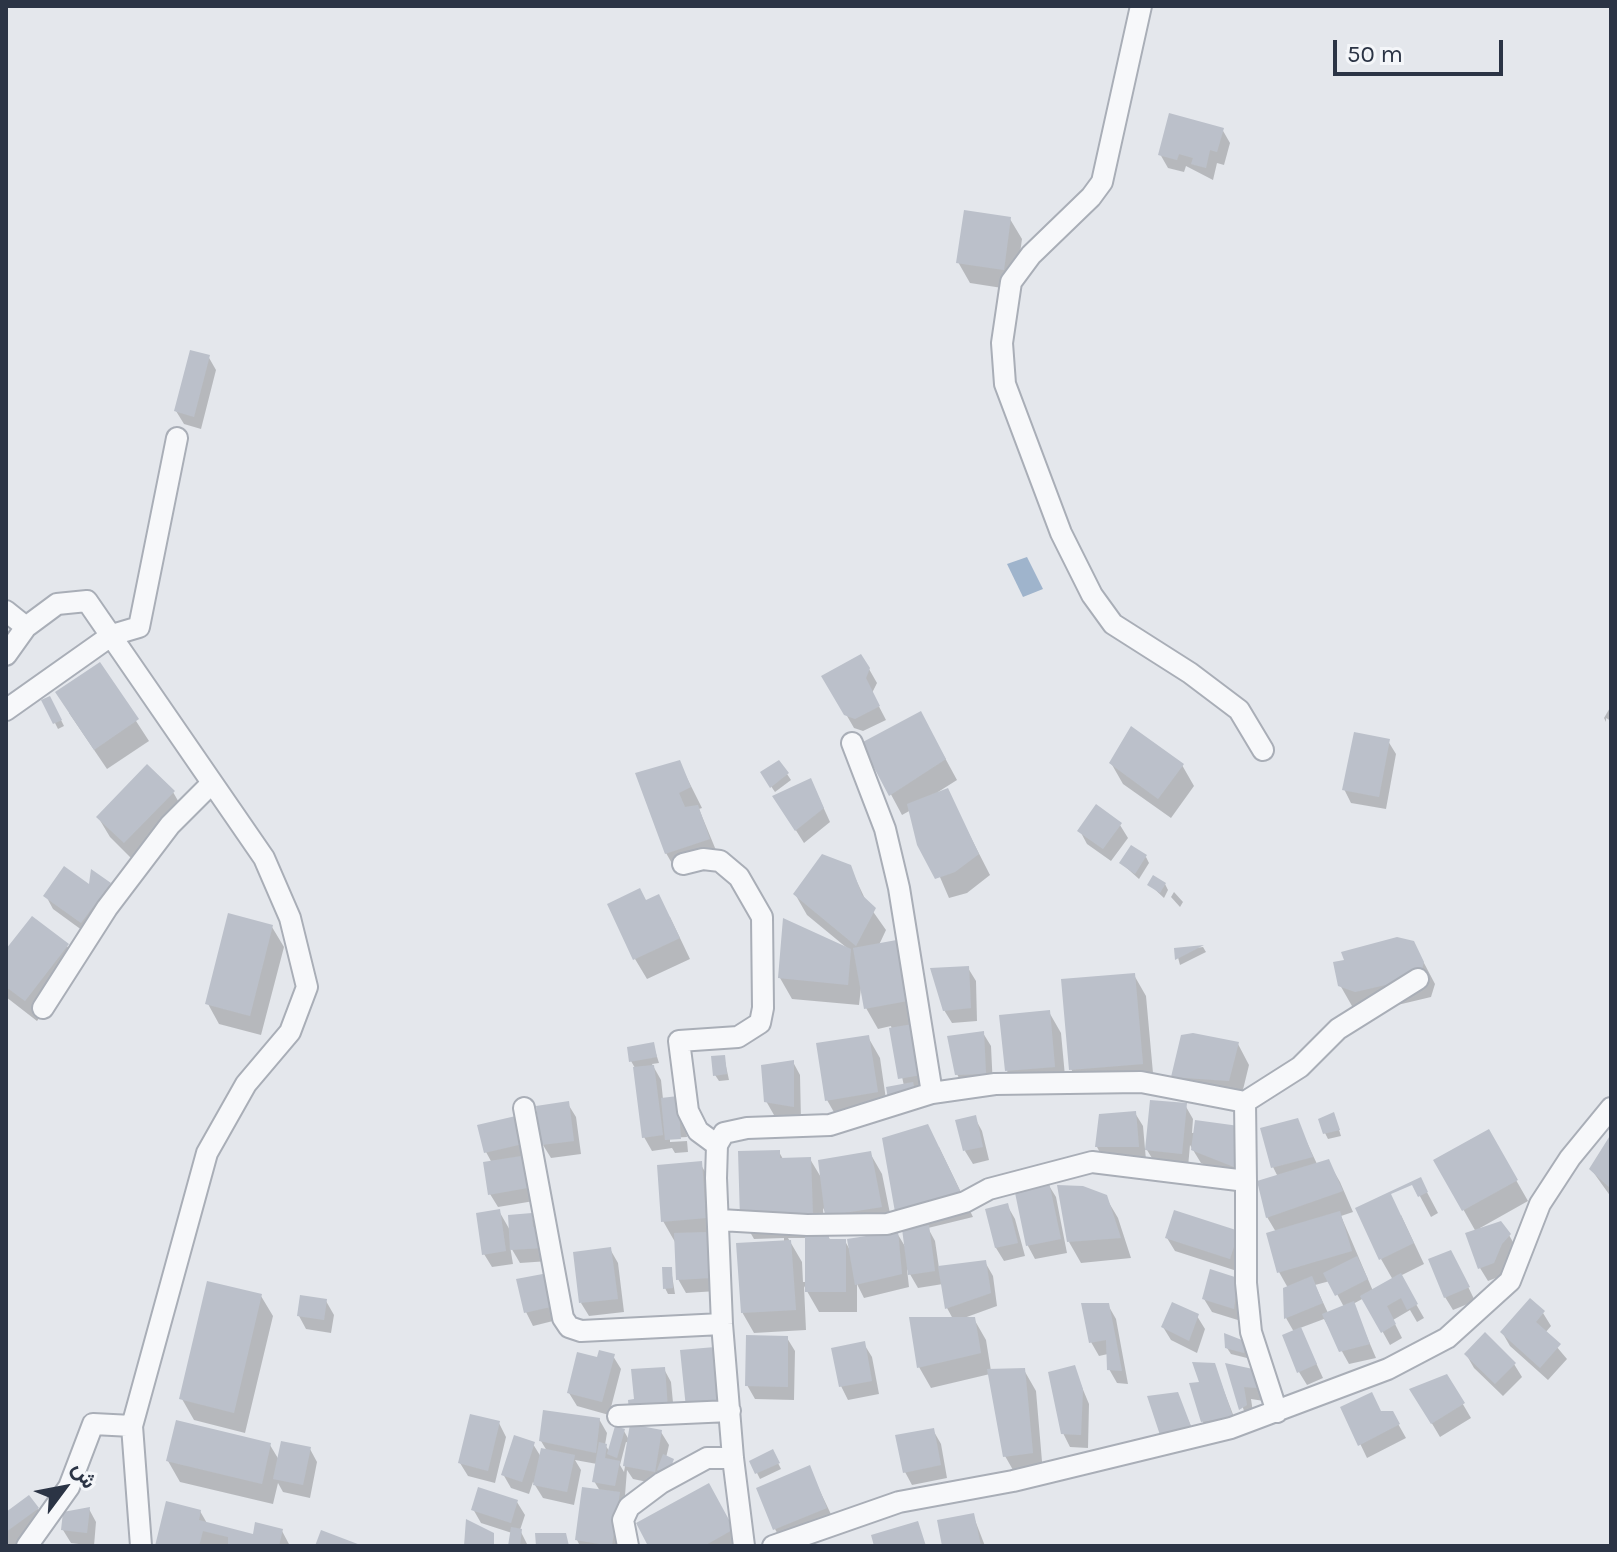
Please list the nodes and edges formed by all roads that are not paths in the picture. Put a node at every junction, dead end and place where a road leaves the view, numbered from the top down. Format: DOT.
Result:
graph roads {
  1 [pos="1141,6"];
  2 [pos="177,438"];
  3 [pos="6,611"];
  4 [pos="26,627"];
  5 [pos="112,635"];
  6 [pos="6,655"];
  7 [pos="6,710"];
  8 [pos="852,743"];
  9 [pos="1263,750"];
  10 [pos="212,783"];
  11 [pos="683,864"];
  12 [pos="1418,979"];
  13 [pos="43,1008"];
  14 [pos="932,1093"];
  15 [pos="1245,1102"];
  16 [pos="524,1108"];
  17 [pos="1611,1108"];
  18 [pos="717,1145"];
  19 [pos="1246,1181"];
  20 [pos="720,1220"];
  21 [pos="722,1324"];
  22 [pos="730,1411"];
  23 [pos="1277,1412"];
  24 [pos="618,1416"];
  25 [pos="132,1426"];
  26 [pos="733,1458"];
  27 [pos="27,1546"];
  28 [pos="141,1546"];
  29 [pos="628,1546"];
  30 [pos="744,1546"];
  31 [pos="773,1546"];
  1 -- 9 [label="street"];
  2 -- 5 [label="street"];
  3 -- 4 [label="street"];
  4 -- 5 [label="street"];
  4 -- 6 [label="street"];
  5 -- 7 [label="street"];
  5 -- 10 [label="street"];
  8 -- 14 [label="street"];
  10 -- 13 [label="street"];
  10 -- 25 [label="street"];
  11 -- 18 [label="street"];
  12 -- 15 [label="street"];
  14 -- 15 [label="street"];
  14 -- 18 [label="street"];
  15 -- 19 [label="street"];
  16 -- 21 [label="street"];
  17 -- 23 [label="street"];
  18 -- 20 [label="street"];
  19 -- 20 [label="street"];
  19 -- 23 [label="street"];
  20 -- 21 [label="street"];
  21 -- 22 [label="street"];
  22 -- 24 [label="street"];
  22 -- 26 [label="street"];
  23 -- 31 [label="street"];
  25 -- 27 [label="street"];
  25 -- 28 [label="street"];
  26 -- 29 [label="street"];
  26 -- 30 [label="street"];
}
